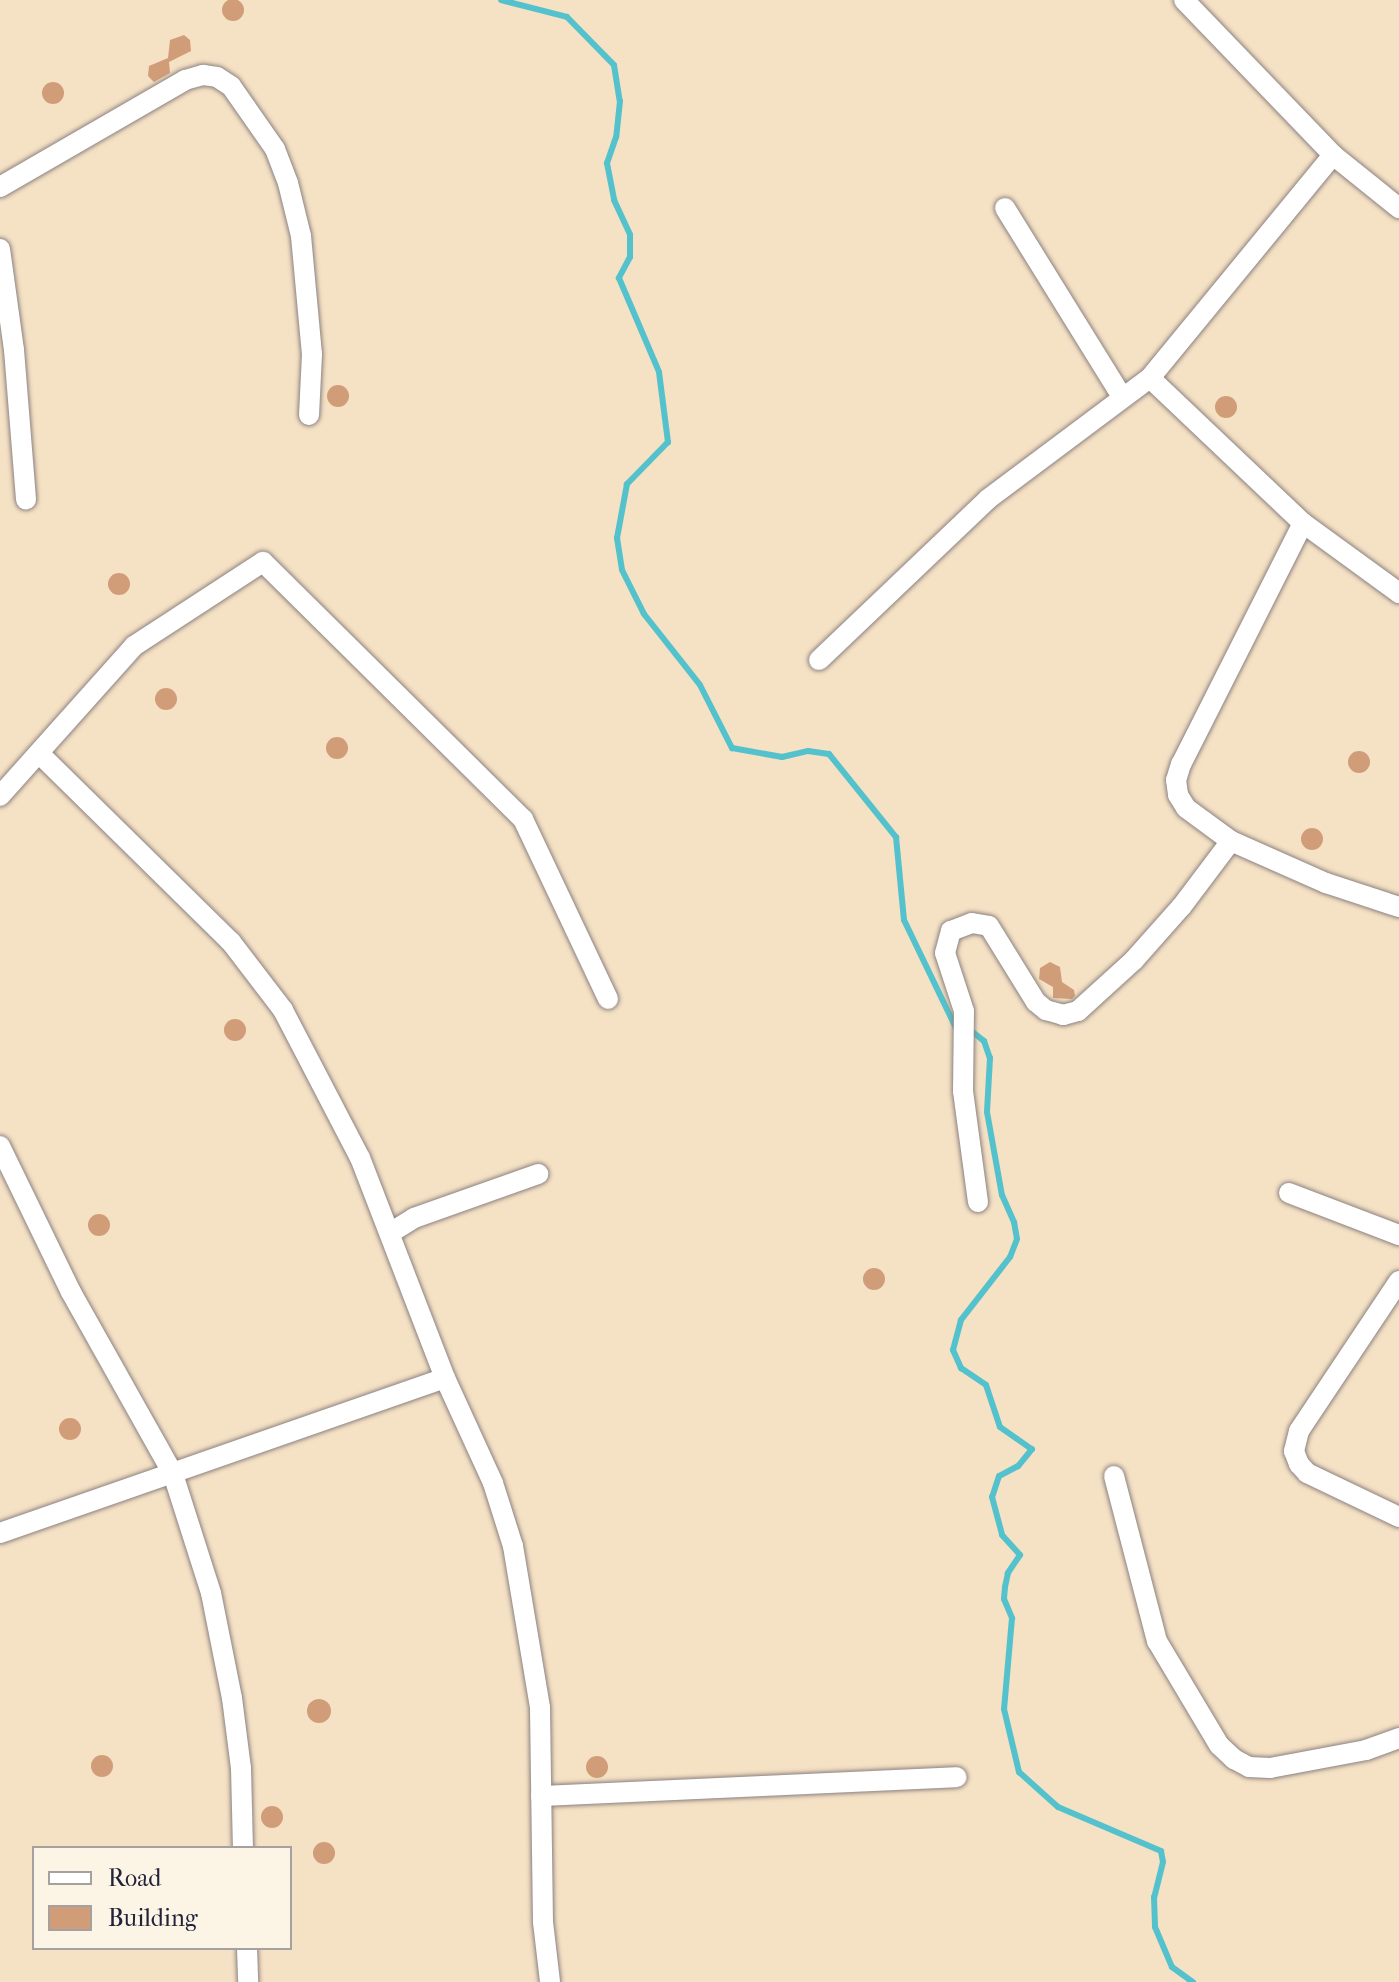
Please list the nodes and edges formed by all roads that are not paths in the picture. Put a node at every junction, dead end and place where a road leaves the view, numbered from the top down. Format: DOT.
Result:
graph roads {
  1 [pos="1184,0"];
  2 [pos="1333,155"];
  3 [pos="0,187"];
  4 [pos="1005,208"];
  5 [pos="1399,208"];
  6 [pos="0,249"];
  7 [pos="1150,378"];
  8 [pos="1122,397"];
  9 [pos="309,415"];
  10 [pos="26,500"];
  11 [pos="1303,523"];
  12 [pos="1399,593"];
  13 [pos="819,660"];
  14 [pos="39,753"];
  15 [pos="0,796"];
  16 [pos="1231,841"];
  17 [pos="1399,907"];
  18 [pos="608,999"];
  19 [pos="0,1146"];
  20 [pos="538,1174"];
  21 [pos="9,1181"];
  22 [pos="1289,1193"];
  23 [pos="978,1202"];
  24 [pos="390,1233"];
  25 [pos="1399,1235"];
  26 [pos="1399,1281"];
  27 [pos="445,1378"];
  28 [pos="173,1474"];
  29 [pos="1114,1476"];
  30 [pos="1399,1517"];
  31 [pos="0,1533"];
  32 [pos="1399,1738"];
  33 [pos="957,1777"];
  34 [pos="541,1796"];
  35 [pos="243,1846"];
  36 [pos="247,1950"];
  37 [pos="248,1982"];
  38 [pos="550,1982"];
  1 -- 2 [label="street"];
  2 -- 5 [label="street"];
  2 -- 7 [label="street"];
  3 -- 9 [label="street"];
  4 -- 8 [label="street"];
  6 -- 10 [label="street"];
  7 -- 8 [label="street"];
  7 -- 11 [label="street"];
  8 -- 13 [label="street"];
  11 -- 12 [label="street"];
  11 -- 16 [label="street"];
  14 -- 15 [label="street"];
  14 -- 18 [label="street"];
  14 -- 24 [label="street"];
  16 -- 17 [label="street"];
  16 -- 23 [label="street"];
  19 -- 21 [label="street"];
  20 -- 24 [label="street"];
  21 -- 28 [label="street"];
  22 -- 25 [label="street"];
  24 -- 27 [label="street"];
  26 -- 30 [label="street"];
  27 -- 28 [label="street"];
  27 -- 34 [label="street"];
  28 -- 31 [label="street"];
  28 -- 35 [label="street"];
  29 -- 32 [label="street"];
  33 -- 34 [label="street"];
  34 -- 38 [label="street"];
  36 -- 37 [label="street"];
}
